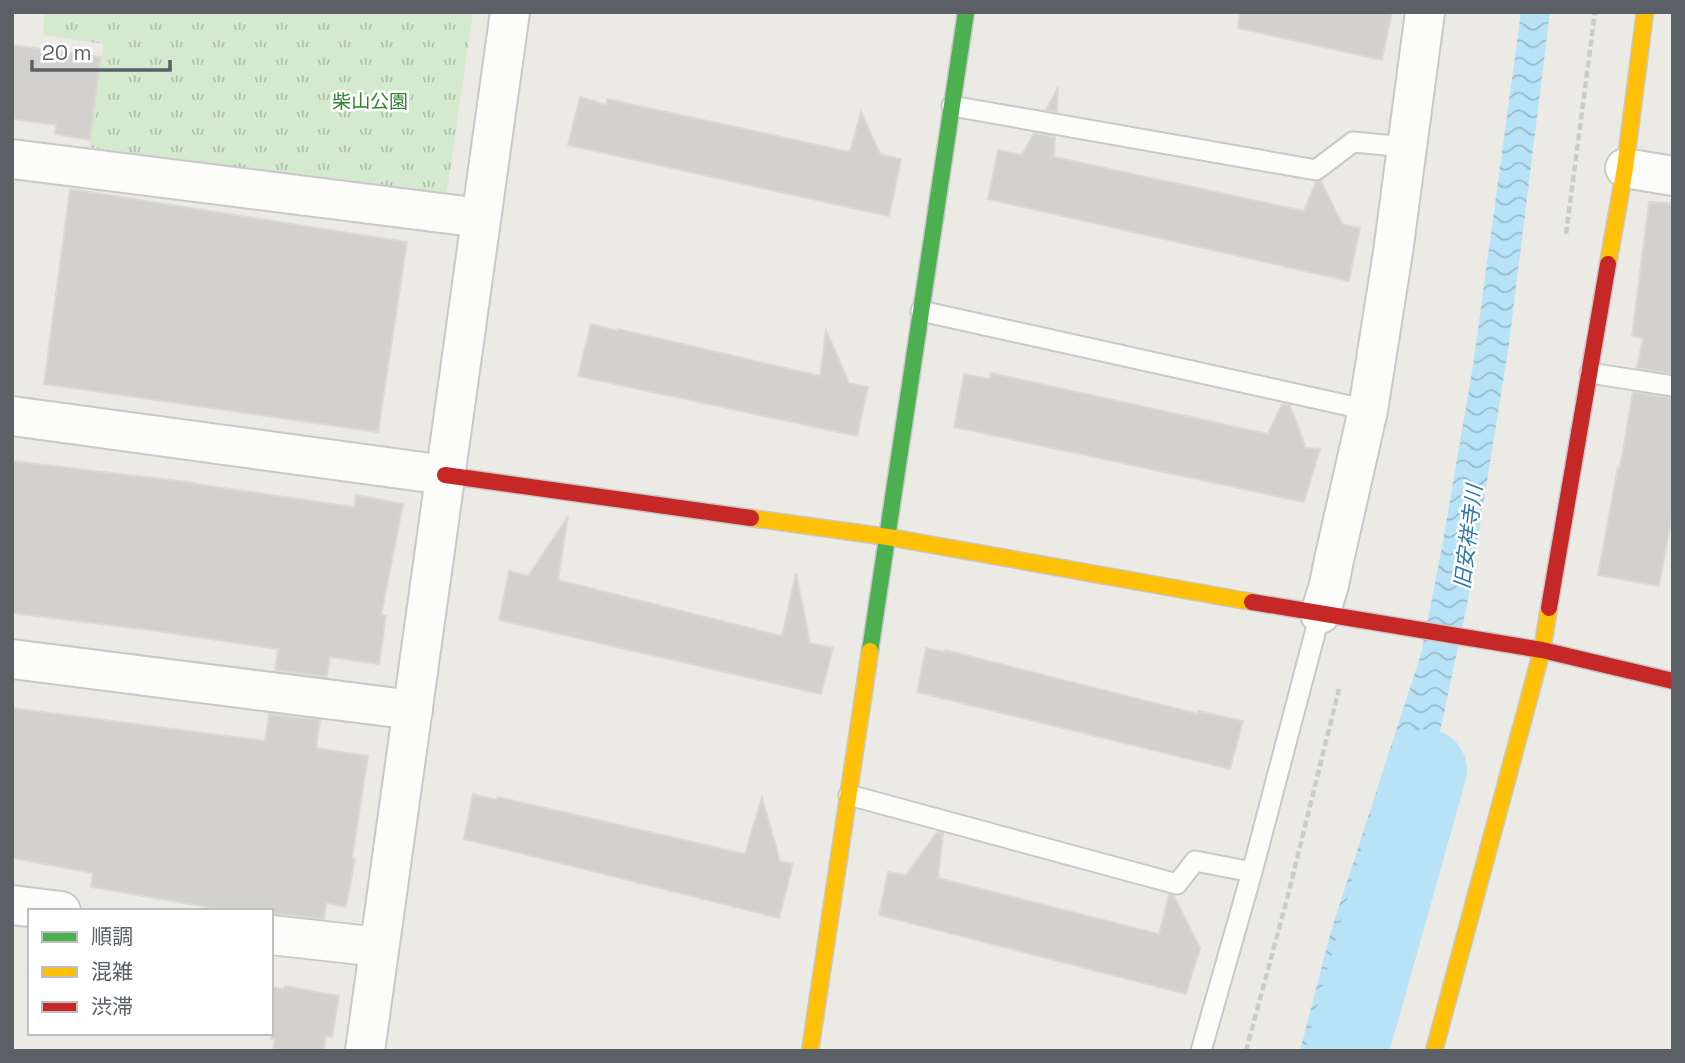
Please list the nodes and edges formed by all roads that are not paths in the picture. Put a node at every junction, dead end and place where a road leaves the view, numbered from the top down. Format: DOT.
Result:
graph roads {
  1 [pos="510,12"];
  2 [pos="966,12"];
  3 [pos="1425,12"];
  4 [pos="1645,12"];
  5 [pos="952,106"];
  6 [pos="1406,147"];
  7 [pos="12,159"];
  8 [pos="1625,168"];
  9 [pos="1673,176"];
  10 [pos="481,218"];
  11 [pos="921,311"];
  12 [pos="1590,373"];
  13 [pos="1673,386"];
  14 [pos="1368,410"];
  15 [pos="12,416"];
  16 [pos="445,475"];
  17 [pos="888,537"];
  18 [pos="1338,616"];
  19 [pos="1542,650"];
  20 [pos="12,659"];
  21 [pos="1673,681"];
  22 [pos="412,710"];
  23 [pos="849,795"];
  24 [pos="1252,872"];
  25 [pos="12,905"];
  26 [pos="45,909"];
  27 [pos="273,935"];
  28 [pos="379,947"];
  29 [pos="365,1051"];
  30 [pos="810,1051"];
  31 [pos="1201,1051"];
  32 [pos="1434,1051"];
  1 -- 10 [label="street"];
  2 -- 5 [label="street"];
  3 -- 6 [label="street"];
  4 -- 8 [label="street"];
  5 -- 6 [label="lane"];
  5 -- 11 [label="street"];
  6 -- 14 [label="street"];
  7 -- 10 [label="street"];
  8 -- 9 [label="street"];
  8 -- 12 [label="street"];
  10 -- 16 [label="street"];
  11 -- 14 [label="lane"];
  11 -- 17 [label="street"];
  12 -- 13 [label="lane"];
  12 -- 19 [label="street"];
  14 -- 18 [label="street"];
  15 -- 16 [label="street"];
  16 -- 17 [label="street"];
  16 -- 22 [label="street"];
  17 -- 18 [label="street"];
  17 -- 23 [label="street"];
  18 -- 19 [label="street"];
  18 -- 24 [label="lane"];
  19 -- 21 [label="street"];
  19 -- 32 [label="street"];
  20 -- 22 [label="street"];
  22 -- 28 [label="street"];
  23 -- 24 [label="lane"];
  23 -- 30 [label="street"];
  24 -- 31 [label="lane"];
  25 -- 26 [label="street"];
  27 -- 28 [label="street"];
  28 -- 29 [label="street"];
}
